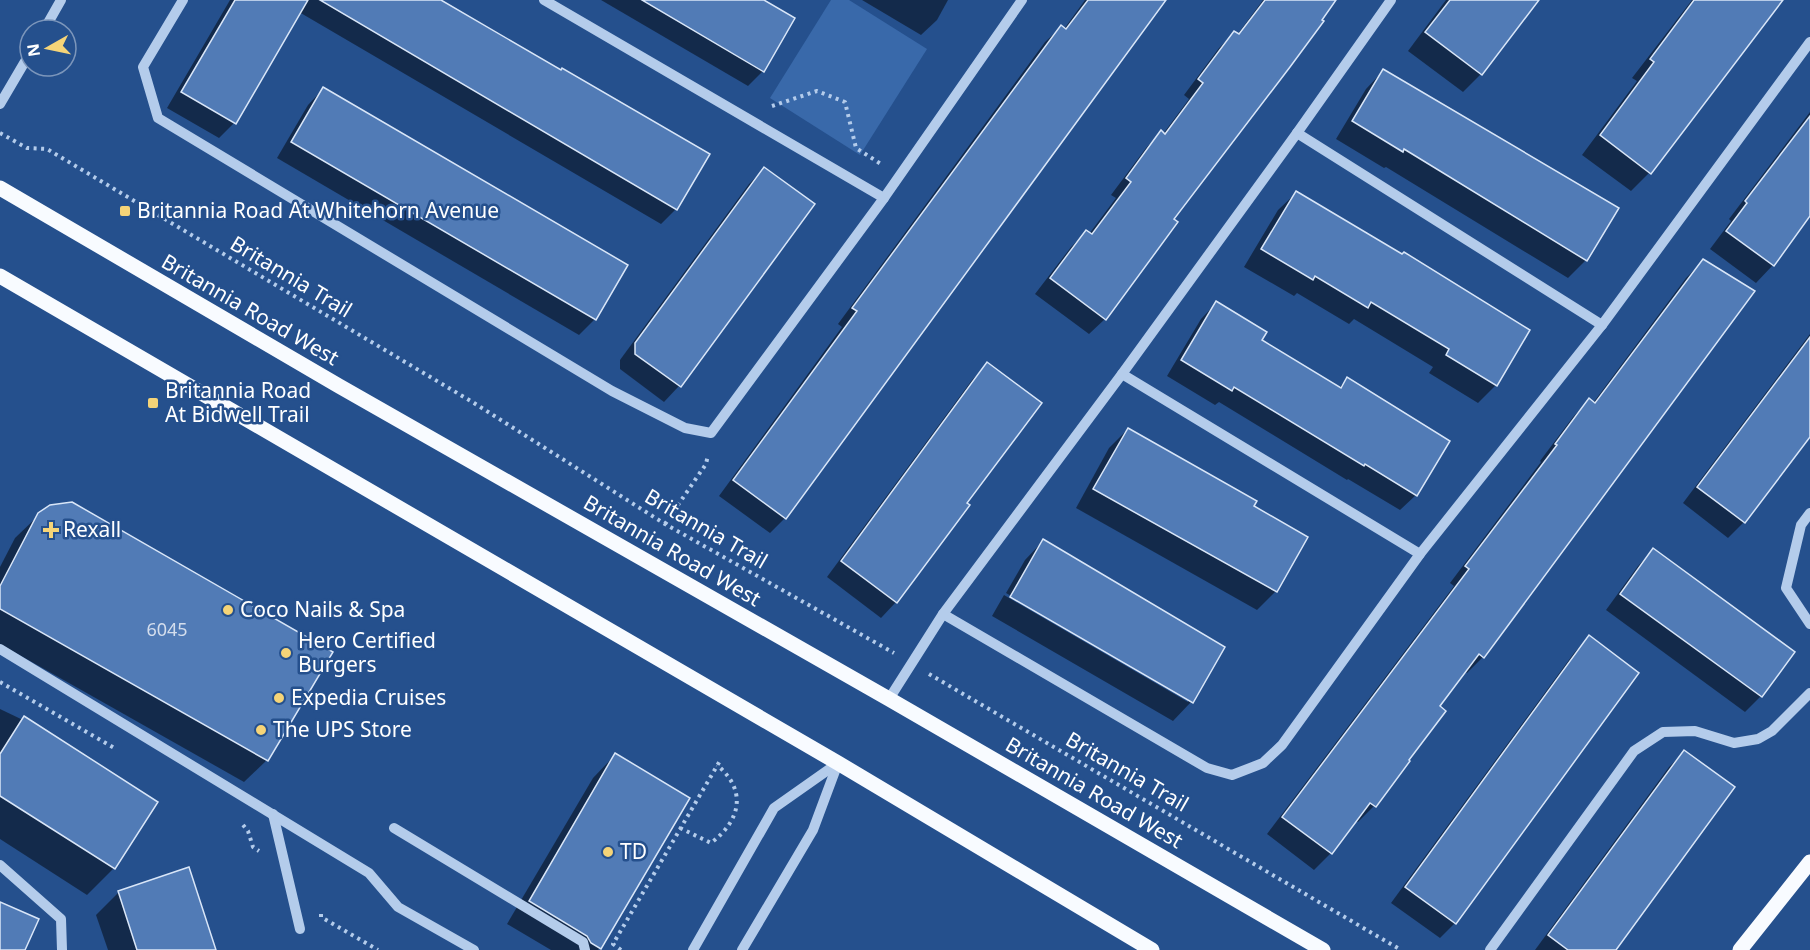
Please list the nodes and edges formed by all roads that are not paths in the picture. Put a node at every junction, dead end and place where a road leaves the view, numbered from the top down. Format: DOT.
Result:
graph roads {
  1 [pos="61,0"];
  2 [pos="183,0"];
  3 [pos="544,0"];
  4 [pos="1022,0"];
  5 [pos="1391,0"];
  6 [pos="51,18"];
  7 [pos="1810,42"];
  8 [pos="18,73"];
  9 [pos="0,104"];
  10 [pos="1297,133"];
  11 [pos="0,188"];
  12 [pos="884,198"];
  13 [pos="0,276"];
  14 [pos="1602,325"];
  15 [pos="1122,374"];
  16 [pos="1810,513"];
  17 [pos="1420,554"];
  18 [pos="943,614"];
  19 [pos="1810,624"];
  20 [pos="0,649"];
  21 [pos="1810,693"];
  22 [pos="889,699"];
  23 [pos="838,763"];
  24 [pos="273,814"];
  25 [pos="394,828"];
  26 [pos="1810,862"];
  27 [pos="0,865"];
  28 [pos="300,929"];
  29 [pos="62,950"];
  30 [pos="474,950"];
  31 [pos="585,950"];
  32 [pos="693,950"];
  33 [pos="742,950"];
  34 [pos="1152,950"];
  35 [pos="1323,950"];
  36 [pos="1490,950"];
  37 [pos="1740,950"];
  1 -- 6 [label="street"];
  2 -- 12 [label="street"];
  3 -- 12 [label="street"];
  4 -- 12 [label="street"];
  5 -- 10 [label="street"];
  7 -- 14 [label="street"];
  8 -- 9 [label="street"];
  10 -- 14 [label="street"];
  10 -- 15 [label="street"];
  11 -- 22 [label="main road, Britannia Road West"];
  13 -- 23 [label="main road"];
  14 -- 17 [label="street"];
  15 -- 17 [label="street"];
  15 -- 18 [label="street"];
  16 -- 19 [label="street"];
  17 -- 18 [label="street"];
  18 -- 22 [label="street"];
  20 -- 24 [label="street"];
  21 -- 36 [label="street"];
  22 -- 35 [label="main road, Britannia Road West"];
  23 -- 32 [label="street"];
  23 -- 33 [label="street"];
  23 -- 34 [label="main road"];
  24 -- 28 [label="street"];
  24 -- 30 [label="street"];
  25 -- 31 [label="street"];
  26 -- 37 [label="main road"];
  27 -- 29 [label="street"];
}
